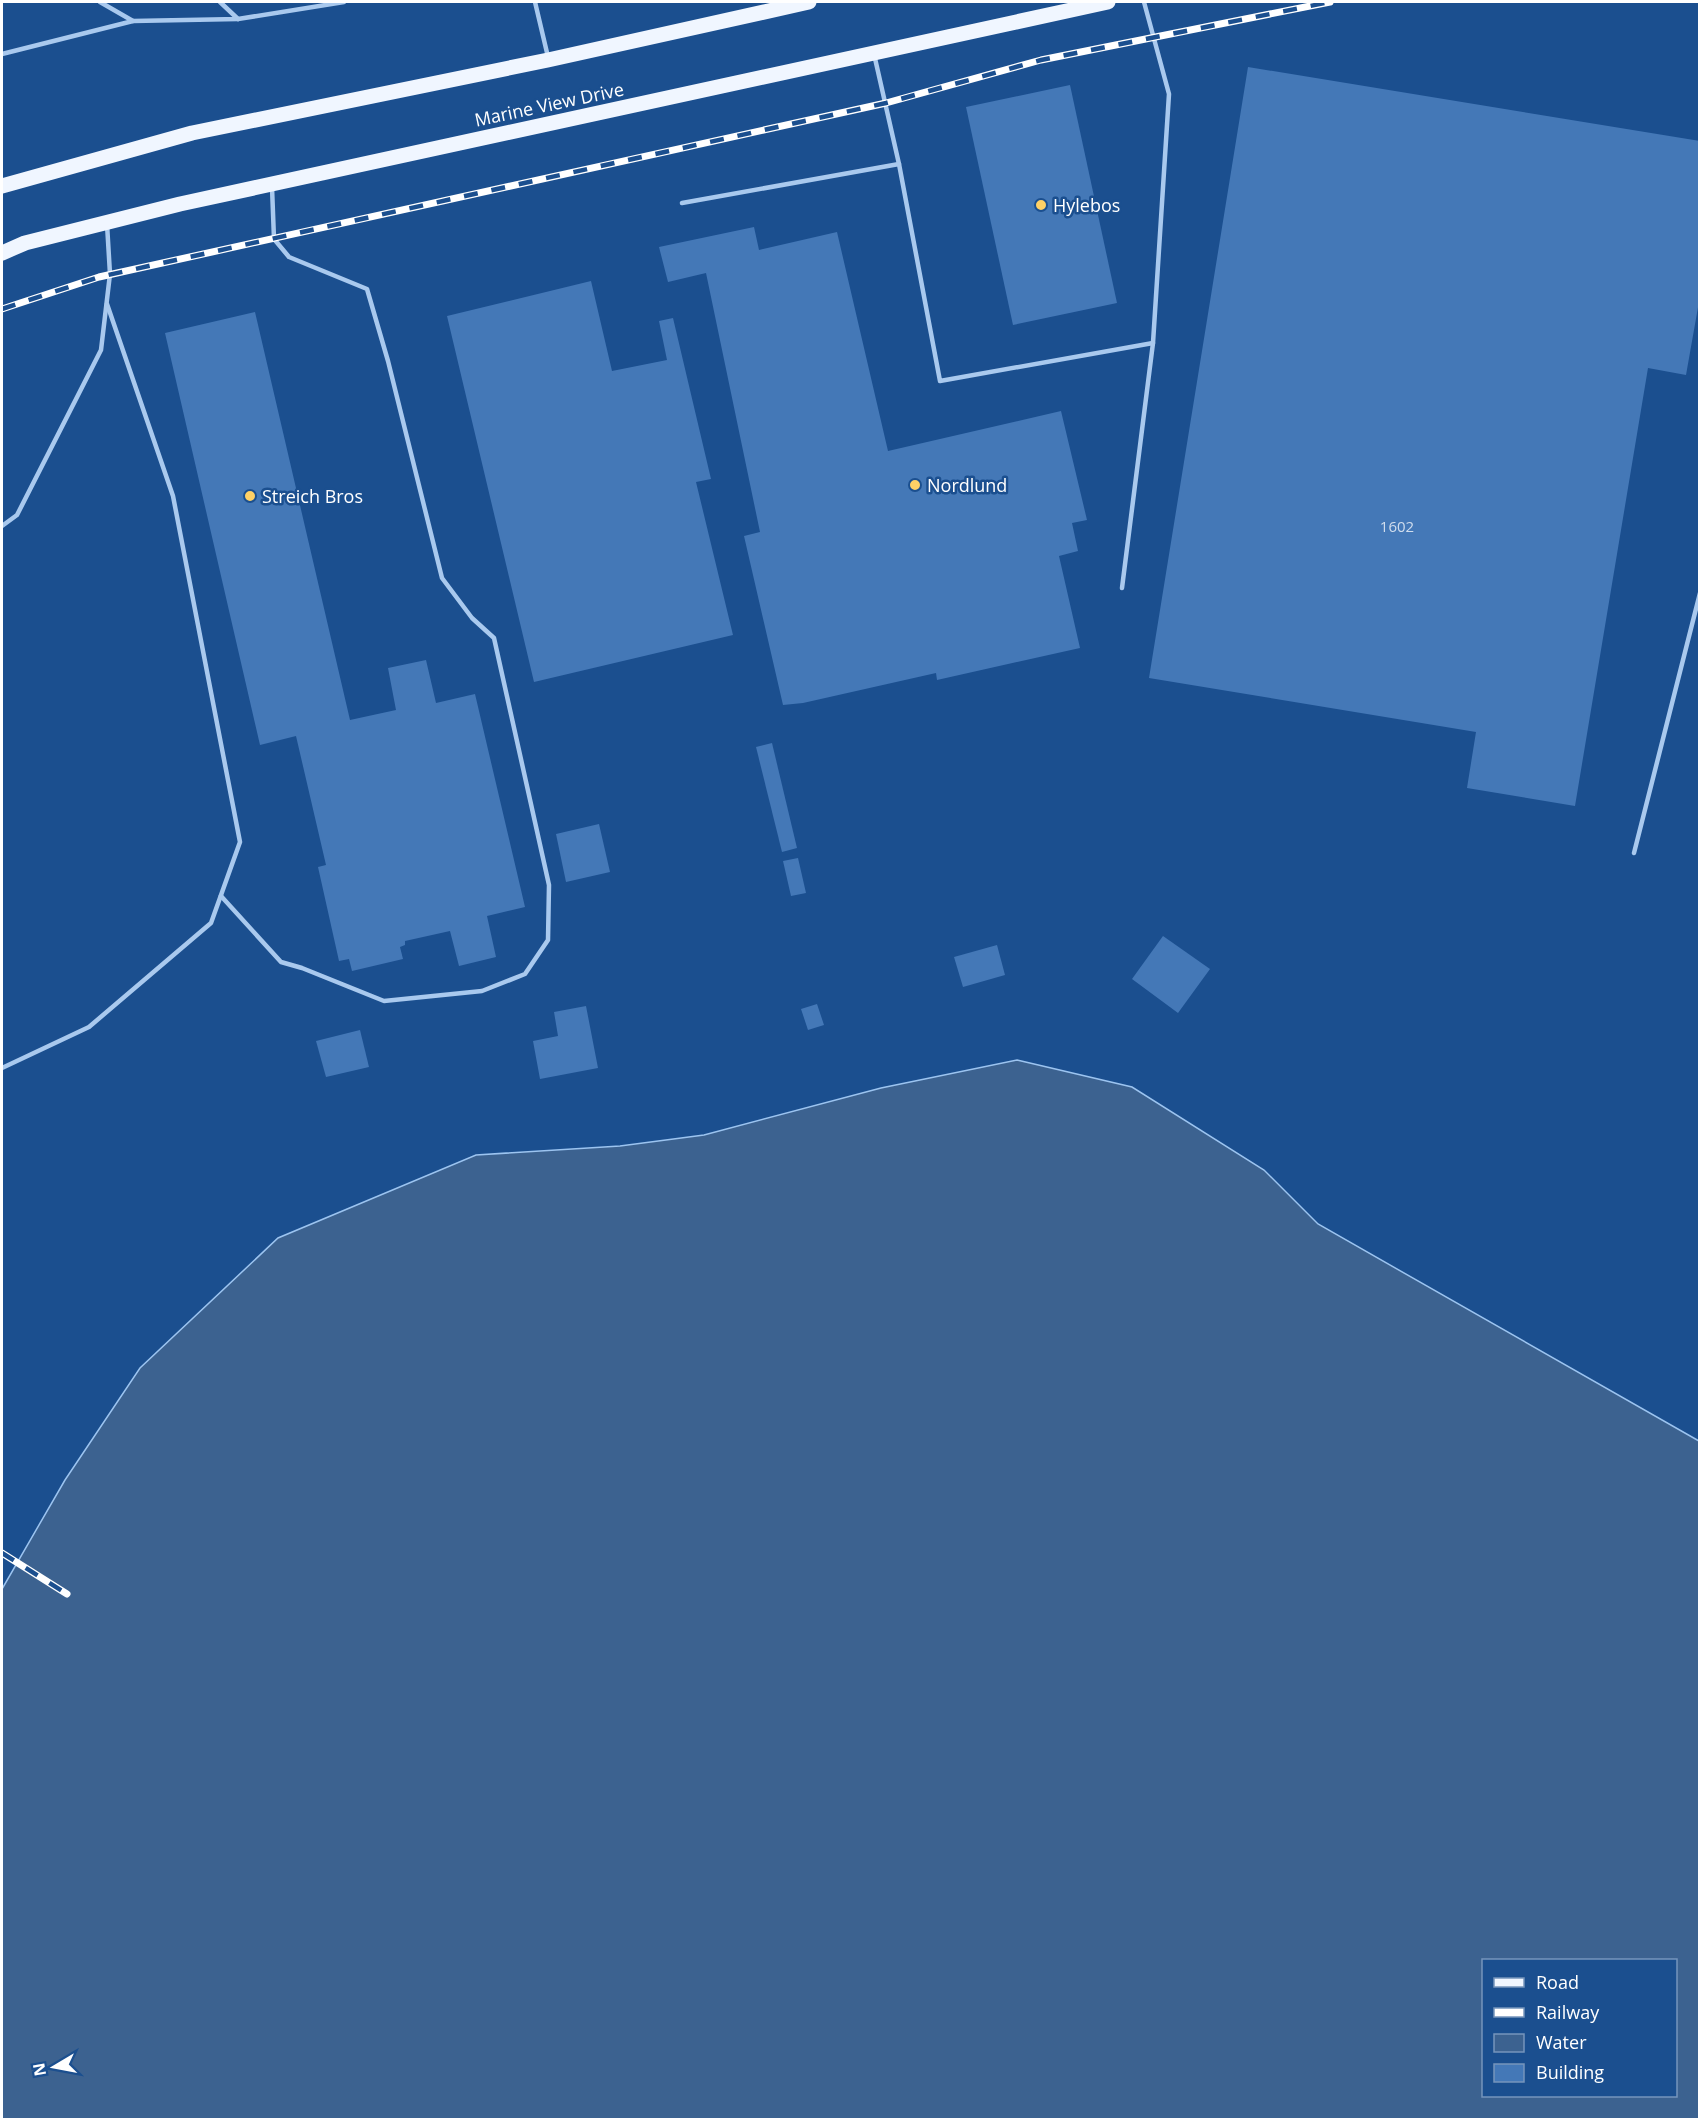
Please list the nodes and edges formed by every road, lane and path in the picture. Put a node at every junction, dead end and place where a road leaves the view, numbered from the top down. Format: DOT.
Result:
graph roads {
  1 [pos="100,2"];
  2 [pos="220,2"];
  3 [pos="344,2"];
  4 [pos="536,2"];
  5 [pos="809,2"];
  6 [pos="1108,2"];
  7 [pos="1144,2"];
  8 [pos="238,20"];
  9 [pos="133,21"];
  10 [pos="873,52"];
  11 [pos="2,54"];
  12 [pos="548,60"];
  13 [pos="899,164"];
  14 [pos="272,184"];
  15 [pos="2,186"];
  16 [pos="682,202"];
  17 [pos="107,222"];
  18 [pos="2,253"];
  19 [pos="107,304"];
  20 [pos="1153,344"];
  21 [pos="2,526"];
  22 [pos="1122,588"];
  23 [pos="1700,593"];
  24 [pos="1634,853"];
  25 [pos="221,896"];
  26 [pos="2,1068"];
  1 -- 9 [label="lane"];
  2 -- 8 [label="lane"];
  3 -- 8 [label="lane"];
  4 -- 12 [label="lane"];
  5 -- 12 [label="main road"];
  6 -- 10 [label="main road, Marine View Drive"];
  7 -- 20 [label="lane"];
  8 -- 9 [label="lane"];
  9 -- 11 [label="lane"];
  10 -- 13 [label="lane"];
  10 -- 14 [label="main road, Marine View Drive"];
  12 -- 15 [label="main road"];
  13 -- 16 [label="lane"];
  13 -- 20 [label="lane"];
  14 -- 17 [label="main road, Marine View Drive"];
  14 -- 25 [label="lane"];
  17 -- 18 [label="main road, Marine View Drive"];
  17 -- 19 [label="lane"];
  19 -- 21 [label="lane"];
  19 -- 25 [label="lane"];
  20 -- 22 [label="lane"];
  23 -- 24 [label="lane"];
  25 -- 26 [label="lane"];
}
